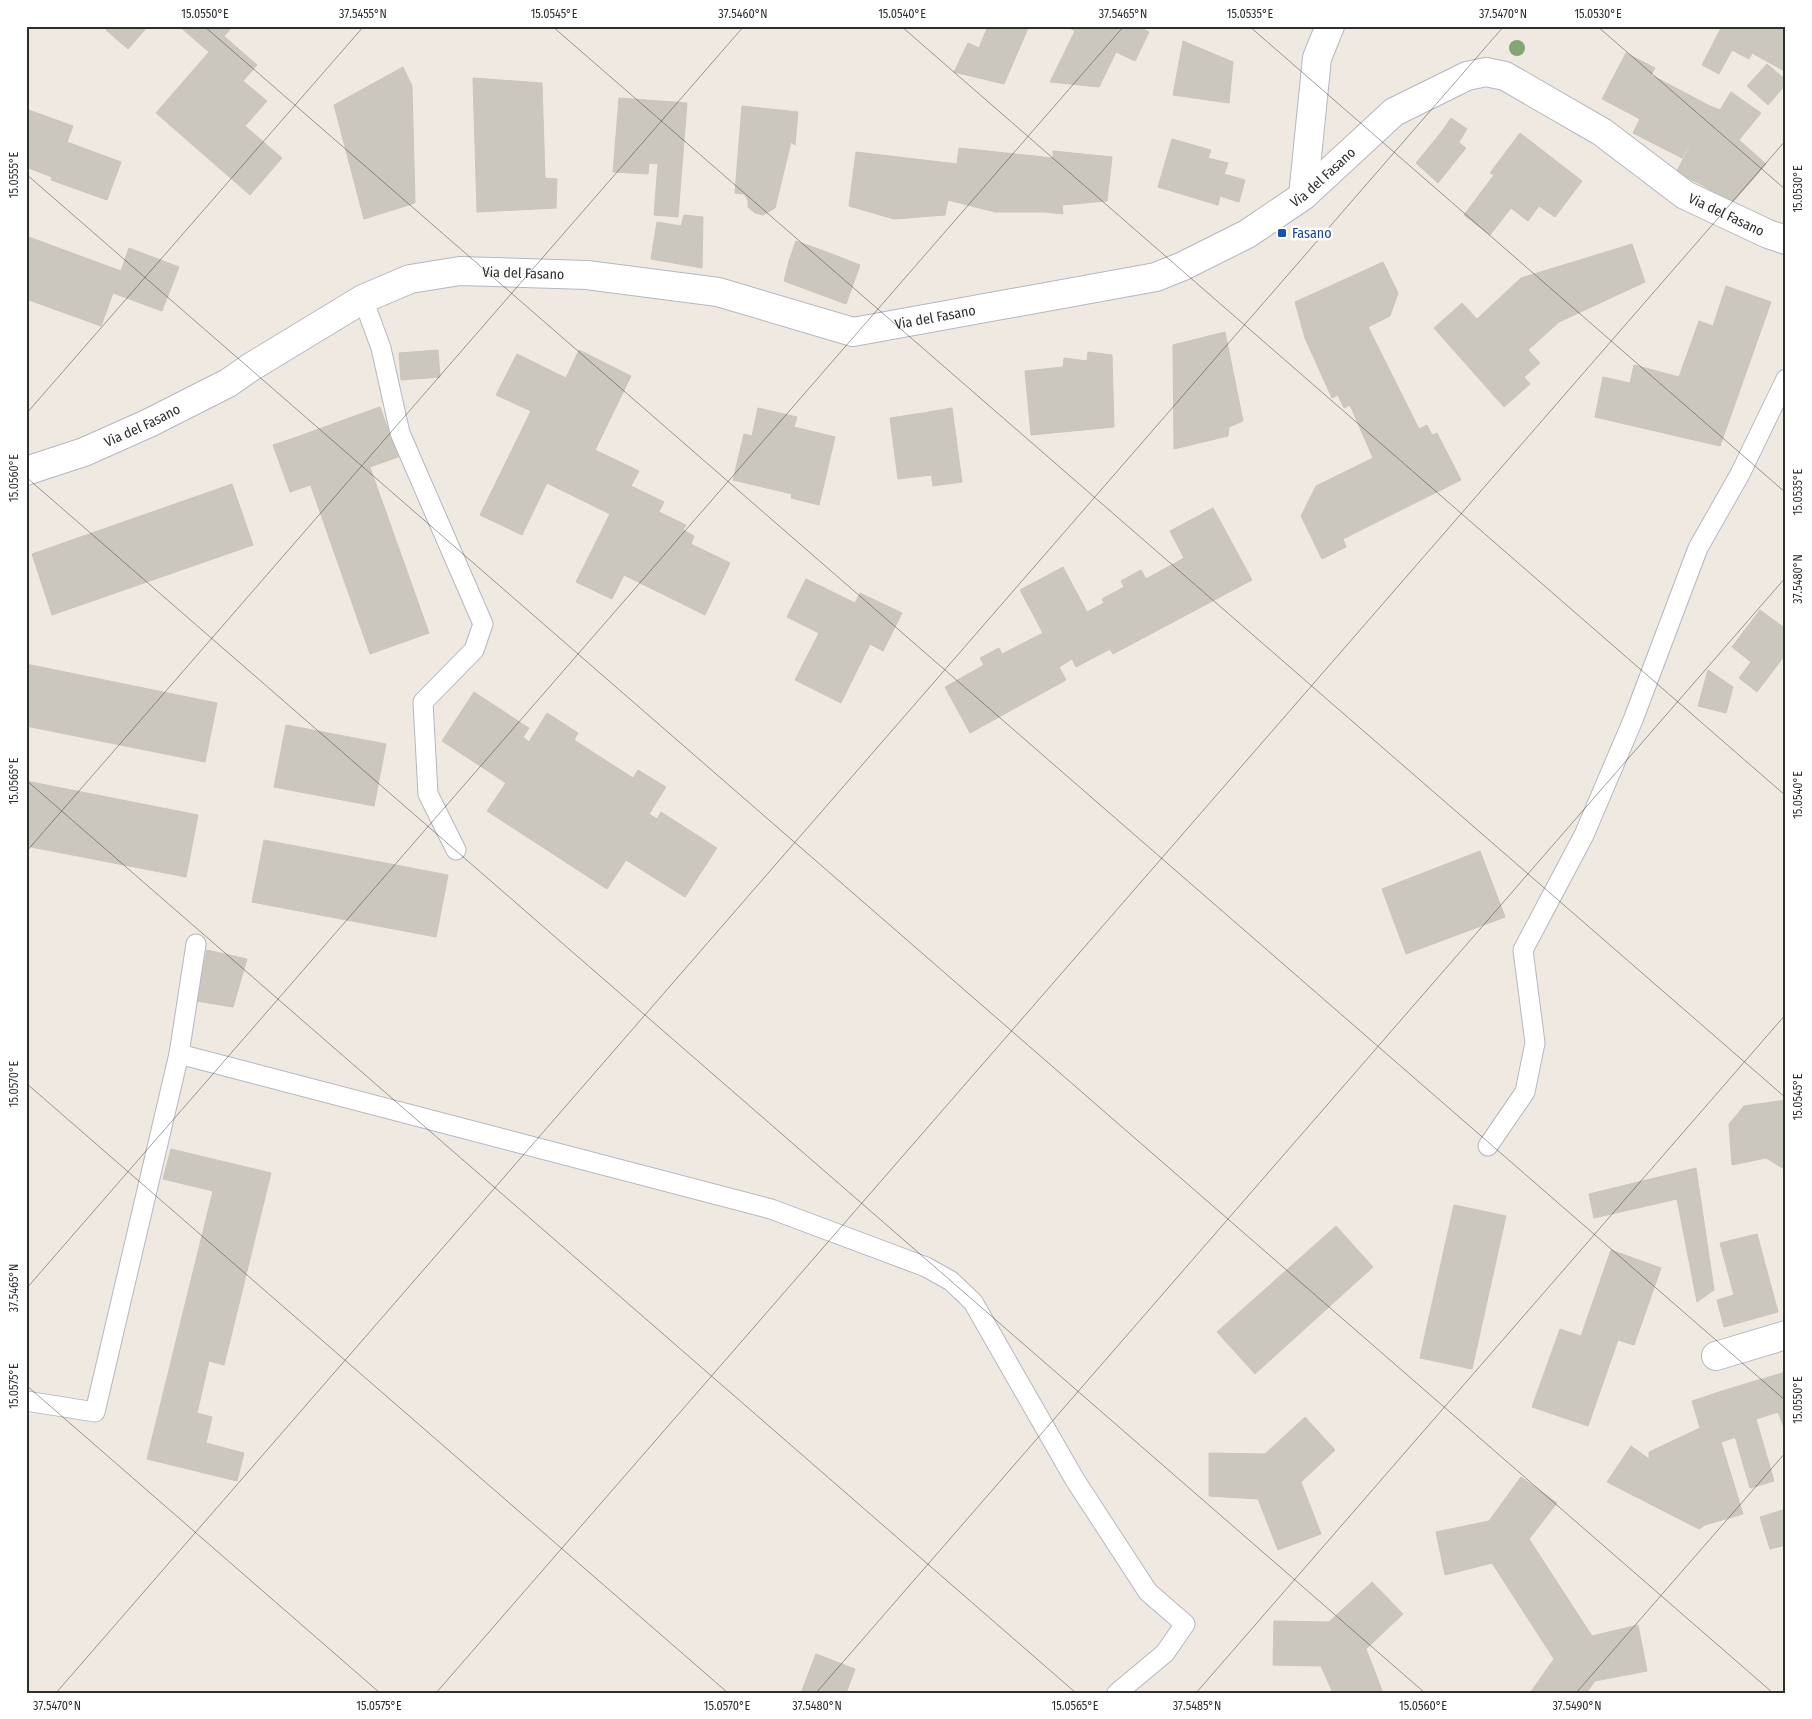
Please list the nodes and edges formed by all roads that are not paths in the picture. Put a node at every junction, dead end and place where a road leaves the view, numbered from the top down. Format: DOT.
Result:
graph roads {
  1 [pos="1330,26"];
  2 [pos="1303,196"];
  3 [pos="1786,240"];
  4 [pos="363,299"];
  5 [pos="1786,379"];
  6 [pos="26,471"];
  7 [pos="456,850"];
  8 [pos="196,944"];
  9 [pos="178,1054"];
  10 [pos="1488,1146"];
  11 [pos="1786,1335"];
  12 [pos="1716,1356"];
  13 [pos="26,1401"];
  14 [pos="1117,1693"];
  1 -- 2 [label="street"];
  2 -- 3 [label="street, Via del Fasano"];
  2 -- 4 [label="street, Via del Fasano"];
  4 -- 6 [label="street, Via del Fasano"];
  4 -- 7 [label="lane"];
  5 -- 10 [label="lane"];
  8 -- 9 [label="lane"];
  9 -- 13 [label="lane"];
  9 -- 14 [label="lane"];
  11 -- 12 [label="street"];
}
